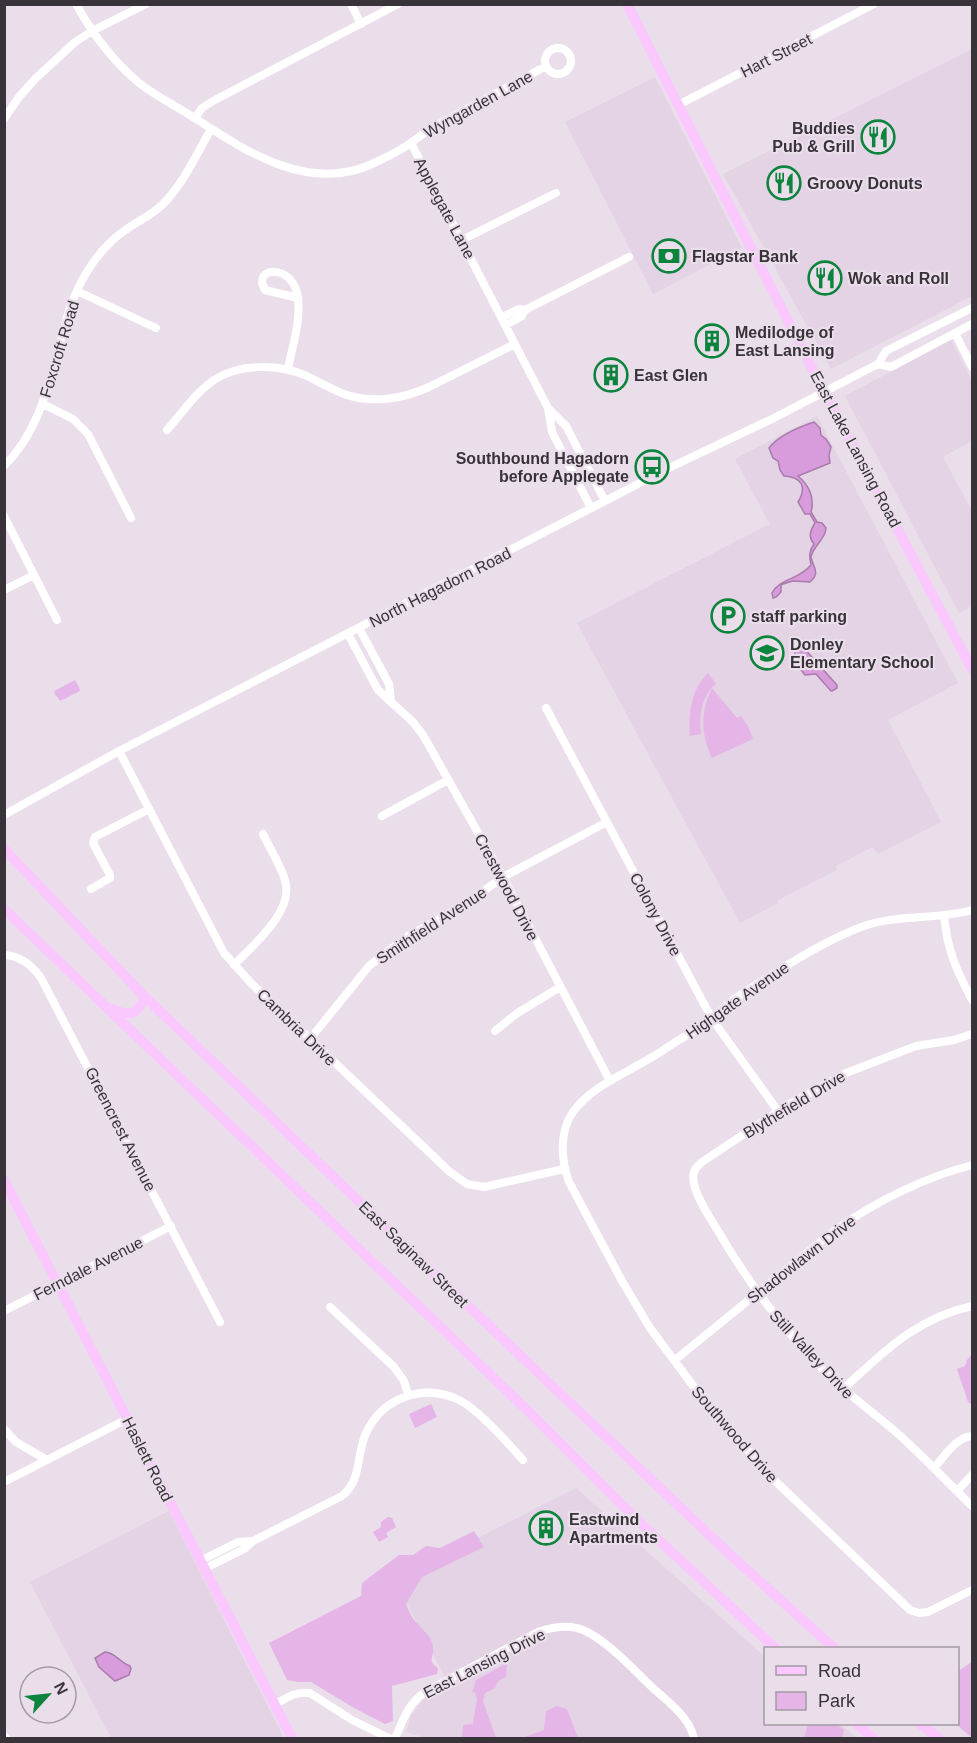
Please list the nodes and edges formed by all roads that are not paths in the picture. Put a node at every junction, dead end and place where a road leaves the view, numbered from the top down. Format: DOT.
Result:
graph roads {
  1 [pos="76,4"];
  2 [pos="146,4"];
  3 [pos="351,4"];
  4 [pos="398,4"];
  5 [pos="627,4"];
  6 [pos="874,4"];
  7 [pos="361,24"];
  8 [pos="93,31"];
  9 [pos="546,66"];
  10 [pos="678,105"];
  11 [pos="195,118"];
  12 [pos="4,119"];
  13 [pos="211,129"];
  14 [pos="411,143"];
  15 [pos="556,193"];
  16 [pos="462,240"];
  17 [pos="629,257"];
  18 [pos="77,291"];
  19 [pos="298,298"];
  20 [pos="972,308"];
  21 [pos="504,321"];
  22 [pos="972,324"];
  23 [pos="156,328"];
  24 [pos="955,333"];
  25 [pos="515,344"];
  26 [pos="878,364"];
  27 [pos="972,367"];
  28 [pos="288,369"];
  29 [pos="825,391"];
  30 [pos="42,404"];
  31 [pos="548,408"];
  32 [pos="167,430"];
  33 [pos="4,466"];
  34 [pos="605,501"];
  35 [pos="591,508"];
  36 [pos="4,516"];
  37 [pos="131,518"];
  38 [pos="34,575"];
  39 [pos="4,590"];
  40 [pos="57,620"];
  41 [pos="359,628"];
  42 [pos="348,634"];
  43 [pos="972,669"];
  44 [pos="391,702"];
  45 [pos="546,708"];
  46 [pos="119,751"];
  47 [pos="448,780"];
  48 [pos="149,809"];
  49 [pos="4,815"];
  50 [pos="382,816"];
  51 [pos="607,822"];
  52 [pos="263,834"];
  53 [pos="4,849"];
  54 [pos="502,877"];
  55 [pos="91,889"];
  56 [pos="4,909"];
  57 [pos="972,910"];
  58 [pos="944,915"];
  59 [pos="4,955"];
  60 [pos="234,965"];
  61 [pos="560,987"];
  62 [pos="143,995"];
  63 [pos="972,1000"];
  64 [pos="109,1008"];
  65 [pos="712,1019"];
  66 [pos="495,1031"];
  67 [pos="972,1034"];
  68 [pos="310,1039"];
  69 [pos="610,1081"];
  70 [pos="778,1111"];
  71 [pos="972,1165"];
  72 [pos="564,1169"];
  73 [pos="694,1172"];
  74 [pos="4,1180"];
  75 [pos="171,1226"];
  76 [pos="58,1284"];
  77 [pos="758,1293"];
  78 [pos="972,1306"];
  79 [pos="330,1307"];
  80 [pos="4,1311"];
  81 [pos="220,1322"];
  82 [pos="675,1360"];
  83 [pos="843,1389"];
  84 [pos="408,1395"];
  85 [pos="127,1419"];
  86 [pos="4,1429"];
  87 [pos="972,1436"];
  88 [pos="47,1460"];
  89 [pos="523,1460"];
  90 [pos="934,1468"];
  91 [pos="972,1475"];
  92 [pos="4,1482"];
  93 [pos="957,1491"];
  94 [pos="972,1506"];
  95 [pos="202,1565"];
  96 [pos="972,1590"];
  97 [pos="775,1647"];
  98 [pos="833,1647"];
  99 [pos="274,1705"];
  100 [pos="857,1725"];
  101 [pos="921,1725"];
  102 [pos="292,1738"];
  103 [pos="390,1738"];
  104 [pos="395,1738"];
  105 [pos="694,1738"];
  106 [pos="873,1738"];
  107 [pos="939,1738"];
  1 -- 8 [label="street, Applegate Lane"];
  2 -- 8 [label="street"];
  3 -- 7 [label="street"];
  4 -- 7 [label="street"];
  5 -- 10 [label="main road, East Lake Lansing Road"];
  6 -- 10 [label="street, Hart Street"];
  7 -- 11 [label="street"];
  8 -- 11 [label="street, Applegate Lane"];
  8 -- 12 [label="street"];
  9 -- 14 [label="street, Wyngarden Lane"];
  10 -- 29 [label="main road, East Lake Lansing Road"];
  11 -- 13 [label="street, Applegate Lane"];
  13 -- 14 [label="street, Applegate Lane"];
  13 -- 18 [label="street, Foxcroft Road"];
  14 -- 16 [label="street, Applegate Lane"];
  15 -- 16 [label="street"];
  16 -- 21 [label="street, Applegate Lane"];
  17 -- 21 [label="street"];
  18 -- 23 [label="street"];
  18 -- 30 [label="street, Foxcroft Road"];
  19 -- 28 [label="street"];
  20 -- 26 [label="street, North Hagadorn Road"];
  21 -- 25 [label="street, Applegate Lane"];
  22 -- 24 [label="street, North Hagadorn Road"];
  24 -- 26 [label="street, North Hagadorn Road"];
  24 -- 27 [label="street"];
  25 -- 28 [label="street"];
  25 -- 31 [label="street, Applegate Lane"];
  26 -- 29 [label="street, North Hagadorn Road"];
  28 -- 32 [label="street"];
  29 -- 34 [label="street, North Hagadorn Road"];
  29 -- 43 [label="main road, East Lake Lansing Road"];
  30 -- 33 [label="street, Foxcroft Road"];
  30 -- 37 [label="street"];
  31 -- 34 [label="street, Applegate Lane"];
  31 -- 35 [label="street, Applegate Lane"];
  34 -- 35 [label="street, North Hagadorn Road"];
  35 -- 41 [label="street, North Hagadorn Road"];
  36 -- 38 [label="street"];
  38 -- 39 [label="street"];
  38 -- 40 [label="street"];
  41 -- 42 [label="street, North Hagadorn Road"];
  41 -- 44 [label="street"];
  42 -- 44 [label="street, Crestwood Drive"];
  42 -- 46 [label="street, North Hagadorn Road"];
  44 -- 47 [label="street, Crestwood Drive"];
  45 -- 51 [label="street, Colony Drive"];
  46 -- 48 [label="street, Cambria Drive"];
  46 -- 49 [label="street, North Hagadorn Road"];
  47 -- 50 [label="street"];
  47 -- 54 [label="street, Crestwood Drive"];
  48 -- 55 [label="street"];
  48 -- 60 [label="street, Cambria Drive"];
  51 -- 54 [label="street, Smithfield Avenue"];
  51 -- 65 [label="street, Colony Drive"];
  52 -- 60 [label="street"];
  53 -- 62 [label="main road, East Saginaw Street"];
  54 -- 61 [label="street, Crestwood Drive"];
  54 -- 68 [label="street, Smithfield Avenue"];
  56 -- 64 [label="main road, East Saginaw Street"];
  57 -- 58 [label="street, Highgate Avenue"];
  58 -- 63 [label="street"];
  58 -- 65 [label="street, Highgate Avenue"];
  59 -- 75 [label="street, Greencrest Avenue"];
  60 -- 68 [label="street, Cambria Drive"];
  61 -- 66 [label="street"];
  61 -- 69 [label="street, Crestwood Drive"];
  62 -- 64 [label="main road"];
  62 -- 98 [label="main road, East Saginaw Street"];
  64 -- 97 [label="main road, East Saginaw Street"];
  65 -- 69 [label="street, Highgate Avenue"];
  65 -- 70 [label="street, Colony Drive"];
  67 -- 70 [label="street, Blythefield Drive"];
  68 -- 72 [label="street, Cambria Drive"];
  69 -- 72 [label="street, Highgate Avenue"];
  70 -- 73 [label="street, Blythefield Drive"];
  71 -- 77 [label="street, Shadowlawn Drive"];
  72 -- 82 [label="street, Southwood Drive"];
  73 -- 77 [label="street, Still Valley Drive"];
  74 -- 76 [label="main road, Haslett Road"];
  75 -- 76 [label="street, Ferndale Avenue"];
  75 -- 81 [label="street, Greencrest Avenue"];
  76 -- 80 [label="street, Ferndale Avenue"];
  76 -- 85 [label="main road, Haslett Road"];
  77 -- 82 [label="street, Shadowlawn Drive"];
  77 -- 83 [label="street, Still Valley Drive"];
  78 -- 83 [label="street"];
  79 -- 84 [label="street"];
  82 -- 96 [label="street, Southwood Drive"];
  83 -- 90 [label="street, Still Valley Drive"];
  84 -- 89 [label="street"];
  84 -- 95 [label="street"];
  85 -- 88 [label="street"];
  85 -- 95 [label="main road, Haslett Road"];
  86 -- 88 [label="street"];
  87 -- 90 [label="street"];
  88 -- 92 [label="street"];
  90 -- 93 [label="street, Still Valley Drive"];
  91 -- 93 [label="street"];
  93 -- 94 [label="street, Still Valley Drive"];
  95 -- 99 [label="main road, Haslett Road"];
  99 -- 102 [label="main road, Haslett Road"];
  99 -- 103 [label="street"];
  100 -- 106 [label="main road"];
  101 -- 107 [label="main road"];
  104 -- 105 [label="street, East Lansing Drive"];
}
